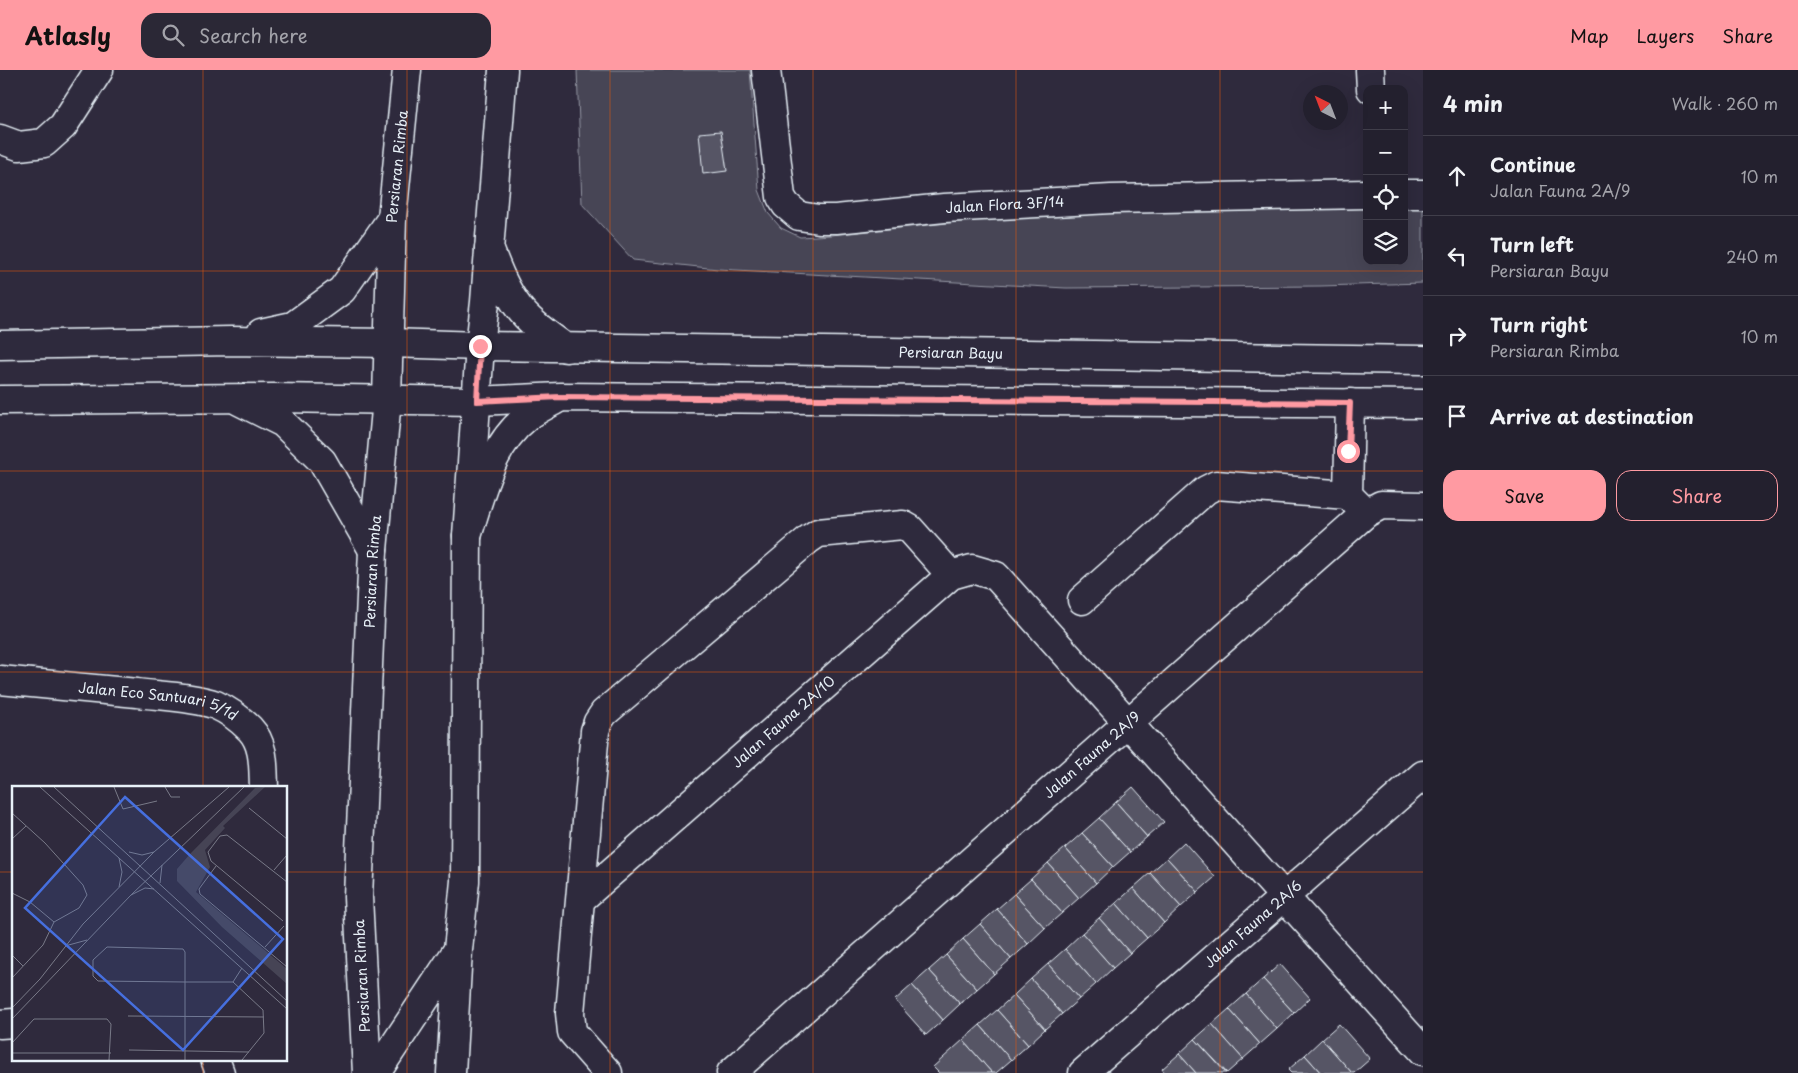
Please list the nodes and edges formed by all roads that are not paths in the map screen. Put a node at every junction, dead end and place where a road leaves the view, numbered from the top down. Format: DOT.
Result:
graph roads {
  1 [pos="99,70"];
  2 [pos="407,70"];
  3 [pos="503,70"];
  4 [pos="766,70"];
  5 [pos="1370,70"];
  6 [pos="1371,85"];
  7 [pos="0,139"];
  8 [pos="1363,194"];
  9 [pos="1408,194"];
  10 [pos="1423,194"];
  11 [pos="392,218"];
  12 [pos="489,248"];
  13 [pos="231,341"];
  14 [pos="390,343"];
  15 [pos="0,345"];
  16 [pos="480,346"];
  17 [pos="566,348"];
  18 [pos="1423,360"];
  19 [pos="560,397"];
  20 [pos="387,399"];
  21 [pos="0,400"];
  22 [pos="238,400"];
  23 [pos="477,401"];
  24 [pos="1350,403"];
  25 [pos="1423,404"];
  26 [pos="1357,504"];
  27 [pos="1423,506"];
  28 [pos="467,536"];
  29 [pos="373,550"];
  30 [pos="951,575"];
  31 [pos="1082,600"];
  32 [pos="0,680"];
  33 [pos="1128,724"];
  34 [pos="1423,775"];
  35 [pos="264,786"];
  36 [pos="1284,897"];
  37 [pos="582,899"];
  38 [pos="458,950"];
  39 [pos="1423,1050"];
  40 [pos="215,1060"];
  41 [pos="220,1073"];
  42 [pos="367,1073"];
  43 [pos="376,1073"];
  44 [pos="451,1073"];
  45 [pos="608,1073"];
  46 [pos="731,1073"];
  47 [pos="1083,1073"];
  1 -- 7 [label="street"];
  2 -- 11 [label="street, Persiaran Rimba"];
  3 -- 12 [label="street"];
  4 -- 8 [label="street, Jalan Flora 3F/14"];
  5 -- 6 [label="street"];
  9 -- 10 [label="street"];
  11 -- 13 [label="street"];
  11 -- 14 [label="street, Persiaran Rimba"];
  12 -- 16 [label="street"];
  12 -- 17 [label="street"];
  13 -- 14 [label="street, Persiaran Bayu"];
  13 -- 15 [label="street"];
  14 -- 16 [label="street, Persiaran Bayu"];
  14 -- 20 [label="street, Persiaran Rimba"];
  16 -- 17 [label="street, Persiaran Bayu"];
  16 -- 23 [label="street"];
  17 -- 18 [label="street, Persiaran Bayu"];
  19 -- 23 [label="street"];
  19 -- 24 [label="street"];
  19 -- 28 [label="street"];
  20 -- 22 [label="street"];
  20 -- 23 [label="street"];
  20 -- 29 [label="street, Persiaran Rimba"];
  21 -- 22 [label="street"];
  22 -- 29 [label="street"];
  23 -- 28 [label="street"];
  24 -- 25 [label="street"];
  24 -- 26 [label="street"];
  26 -- 27 [label="street"];
  26 -- 31 [label="street"];
  26 -- 33 [label="street, Jalan Fauna 2A/9"];
  28 -- 38 [label="street"];
  29 -- 42 [label="street, Persiaran Rimba"];
  30 -- 33 [label="street"];
  30 -- 37 [label="street, Jalan Fauna 2A/10"];
  30 -- 37 [label="street"];
  32 -- 35 [label="street, Jalan Eco Santuari 5/1d"];
  33 -- 36 [label="street"];
  33 -- 46 [label="street, Jalan Fauna 2A/9"];
  34 -- 36 [label="street, Jalan Fauna 2A/6"];
  36 -- 39 [label="street"];
  36 -- 47 [label="street, Jalan Fauna 2A/6"];
  37 -- 45 [label="street"];
  38 -- 43 [label="street"];
  38 -- 44 [label="street"];
  40 -- 41 [label="street"];
}
